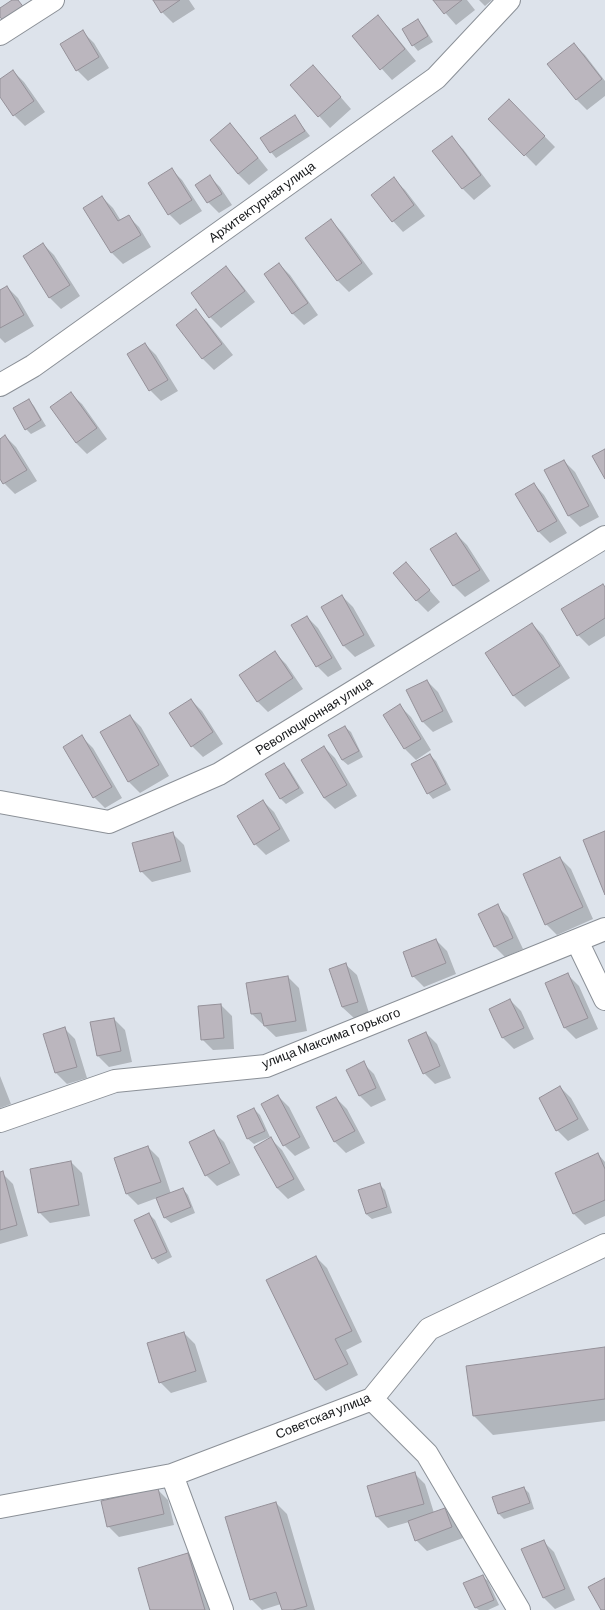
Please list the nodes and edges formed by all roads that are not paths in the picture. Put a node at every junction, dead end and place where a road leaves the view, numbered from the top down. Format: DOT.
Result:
graph roads {
  1 [pos="53,0"];
  2 [pos="509,0"];
  3 [pos="0,34"];
  4 [pos="0,385"];
  5 [pos="605,537"];
  6 [pos="0,802"];
  7 [pos="605,929"];
  8 [pos="577,941"];
  9 [pos="605,998"];
  10 [pos="0,1121"];
  11 [pos="605,1245"];
  12 [pos="372,1400"];
  13 [pos="172,1475"];
  14 [pos="0,1507"];
  15 [pos="222,1610"];
  16 [pos="519,1610"];
  1 -- 3 [label="street"];
  2 -- 4 [label="street, Архитектурная улица"];
  5 -- 6 [label="street, Революционная улица"];
  7 -- 8 [label="street, улица Максима Горького"];
  8 -- 9 [label="street"];
  8 -- 10 [label="street, улица Максима Горького"];
  11 -- 12 [label="street, Советская улица"];
  12 -- 13 [label="street, Советская улица"];
  12 -- 16 [label="street"];
  13 -- 14 [label="street, Советская улица"];
  13 -- 15 [label="street"];
}
